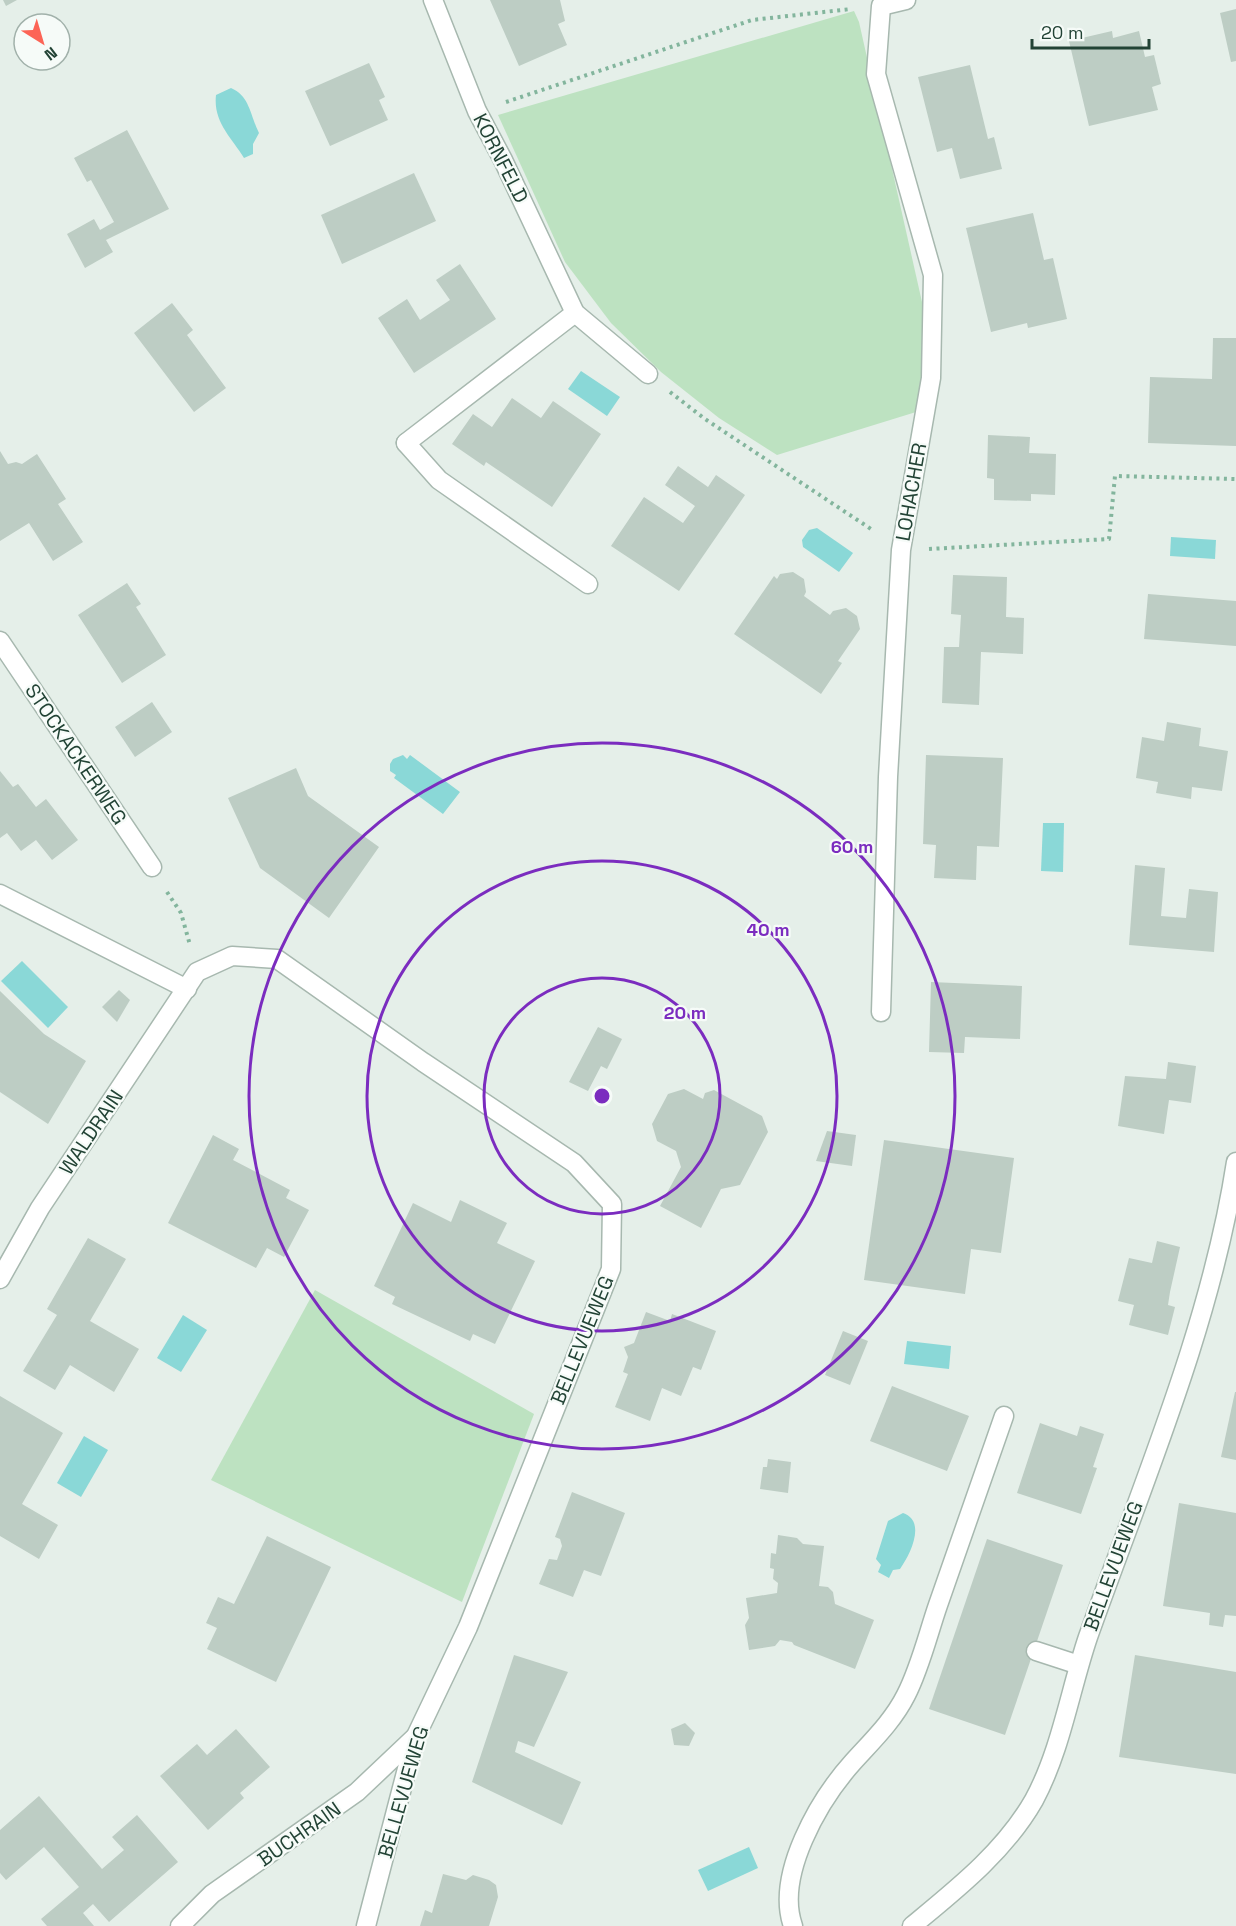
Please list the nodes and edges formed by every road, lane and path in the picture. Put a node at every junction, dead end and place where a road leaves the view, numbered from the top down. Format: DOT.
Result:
graph roads {
  1 [pos="433,0"];
  2 [pos="906,0"];
  3 [pos="881,6"];
  4 [pos="477,111"];
  5 [pos="575,313"];
  6 [pos="648,375"];
  7 [pos="1236,479"];
  8 [pos="901,550"];
  9 [pos="588,584"];
  10 [pos="0,641"];
  11 [pos="152,867"];
  12 [pos="0,894"];
  13 [pos="197,972"];
  14 [pos="188,989"];
  15 [pos="881,1012"];
  16 [pos="1236,1162"];
  17 [pos="0,1279"];
  18 [pos="1004,1416"];
  19 [pos="1036,1651"];
  20 [pos="1079,1665"];
  21 [pos="415,1738"];
  22 [pos="180,1926"];
  23 [pos="366,1926"];
  24 [pos="793,1926"];
  25 [pos="912,1926"];
  1 -- 4 [label="street, KORNFELD"];
  2 -- 3 [label="street"];
  3 -- 4 [label="path"];
  3 -- 8 [label="street, LOHACHER"];
  4 -- 5 [label="street, KORNFELD"];
  5 -- 6 [label="street, KORNFELD"];
  5 -- 9 [label="street"];
  6 -- 8 [label="path"];
  7 -- 8 [label="path"];
  8 -- 15 [label="street, LOHACHER"];
  10 -- 11 [label="street, STOCKACKERWEG"];
  11 -- 13 [label="path"];
  12 -- 14 [label="street"];
  13 -- 14 [label="street"];
  13 -- 21 [label="street, BELLEVUEWEG"];
  14 -- 17 [label="street, WALDRAIN"];
  16 -- 20 [label="street, BELLEVUEWEG"];
  18 -- 24 [label="street"];
  19 -- 20 [label="street"];
  20 -- 25 [label="street, BELLEVUEWEG"];
  21 -- 22 [label="street, BUCHRAIN"];
  21 -- 23 [label="street, BELLEVUEWEG"];
}
